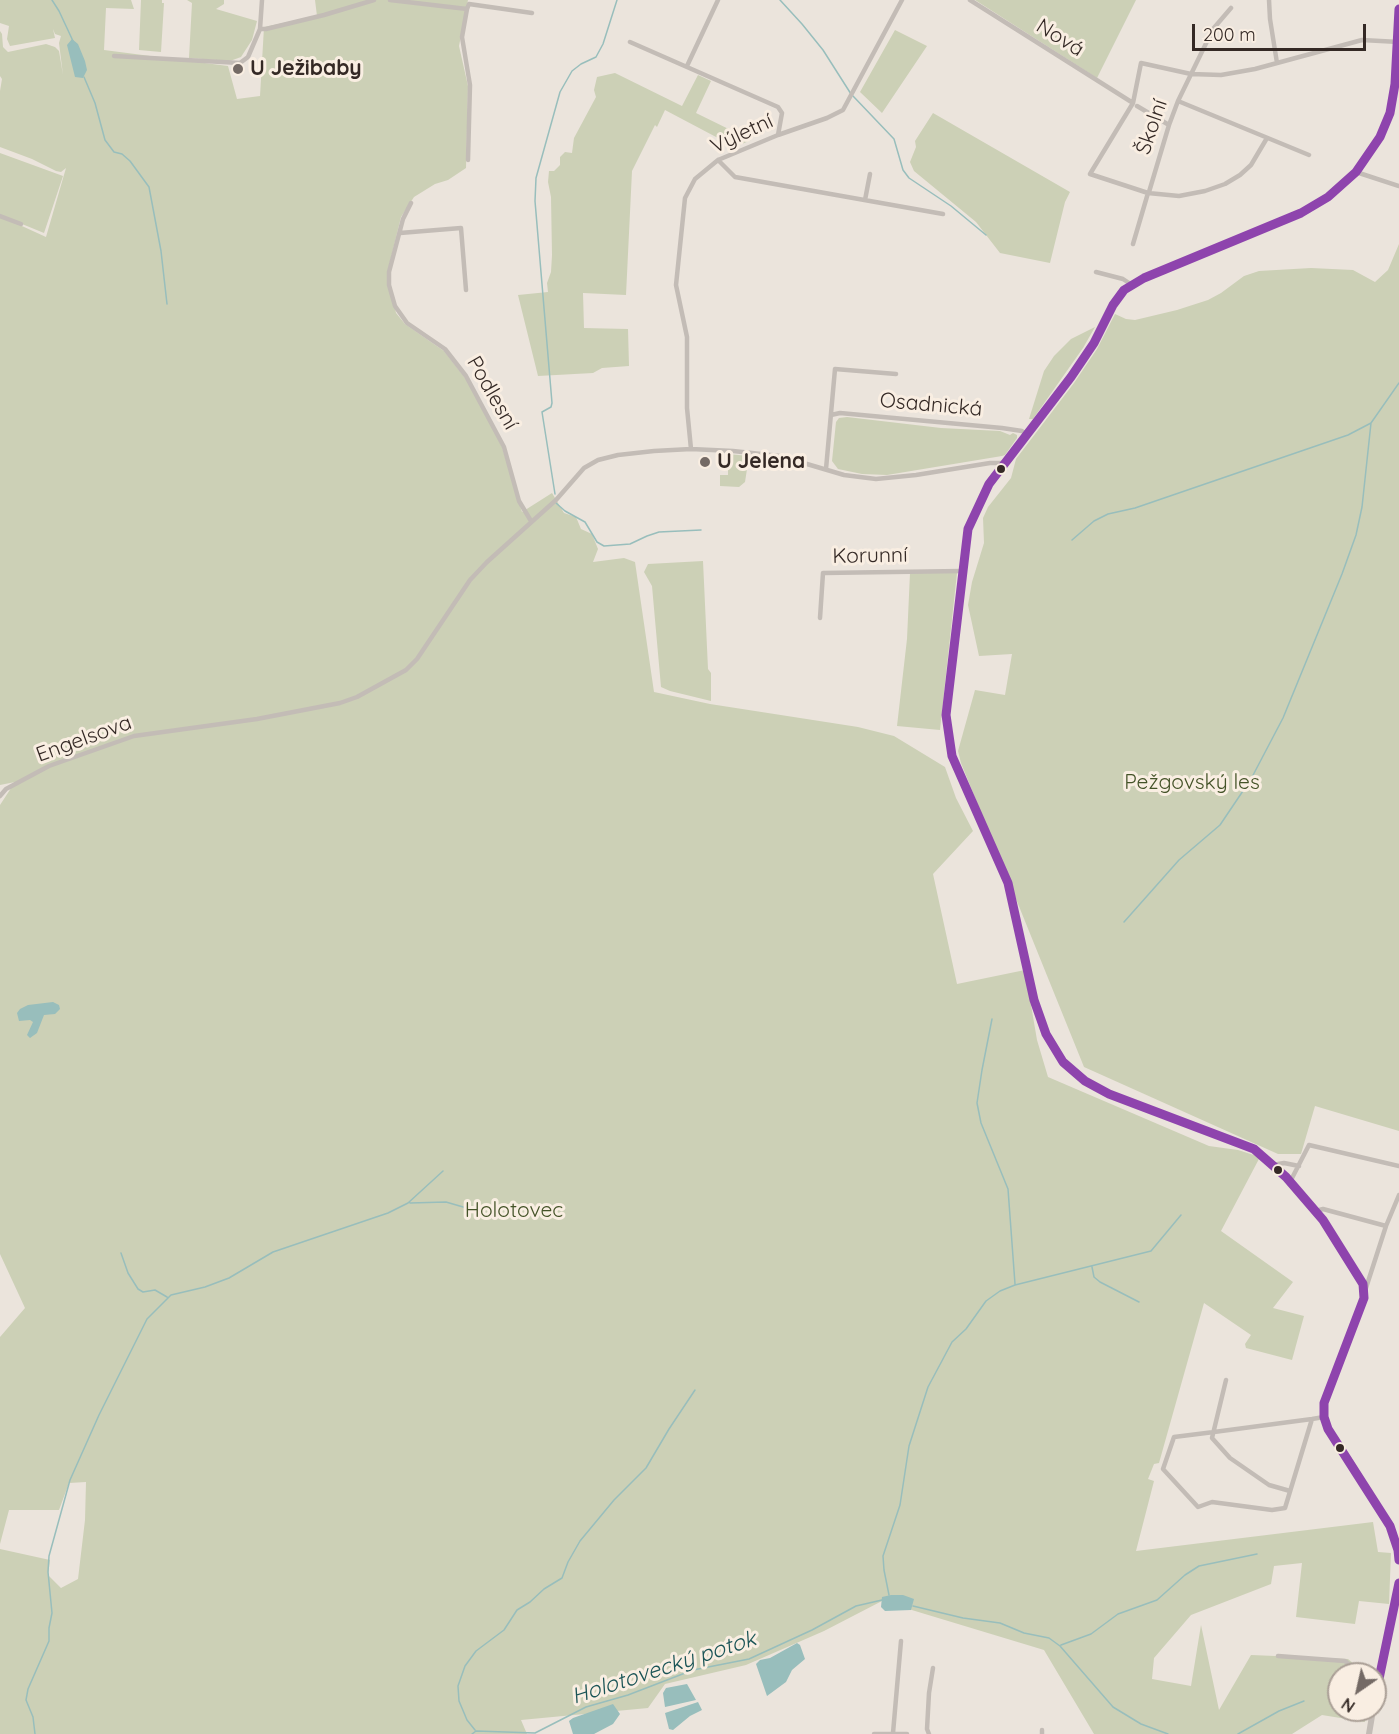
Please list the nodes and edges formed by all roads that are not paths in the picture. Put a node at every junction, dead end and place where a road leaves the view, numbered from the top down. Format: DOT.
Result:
graph roads {
  1 [pos="262,0"];
  2 [pos="374,0"];
  3 [pos="390,0"];
  4 [pos="718,0"];
  5 [pos="902,0"];
  6 [pos="970,0"];
  7 [pos="1269,0"];
  8 [pos="1231,8"];
  9 [pos="467,9"];
  10 [pos="1399,9"];
  11 [pos="532,13"];
  12 [pos="260,29"];
  13 [pos="630,42"];
  14 [pos="1398,42"];
  15 [pos="114,56"];
  16 [pos="1277,63"];
  17 [pos="687,66"];
  18 [pos="1191,74"];
  19 [pos="1178,101"];
  20 [pos="1135,105"];
  21 [pos="1169,125"];
  22 [pos="778,135"];
  23 [pos="1268,138"];
  24 [pos="1309,154"];
  25 [pos="468,160"];
  26 [pos="718,160"];
  27 [pos="1356,172"];
  28 [pos="870,174"];
  29 [pos="1399,186"];
  30 [pos="1149,193"];
  31 [pos="865,200"];
  32 [pos="411,203"];
  33 [pos="943,214"];
  34 [pos="0,216"];
  35 [pos="21,224"];
  36 [pos="400,233"];
  37 [pos="1133,243"];
  38 [pos="1096,272"];
  39 [pos="1132,285"];
  40 [pos="466,290"];
  41 [pos="896,374"];
  42 [pos="831,415"];
  43 [pos="1028,435"];
  44 [pos="691,449"];
  45 [pos="1005,463"];
  46 [pos="826,469"];
  47 [pos="531,521"];
  48 [pos="962,571"];
  49 [pos="820,618"];
  50 [pos="3,789"];
  51 [pos="0,796"];
  52 [pos="1272,1165"];
  53 [pos="1299,1166"];
  54 [pos="1399,1166"];
  55 [pos="1290,1182"];
  56 [pos="1399,1195"];
  57 [pos="1316,1211"];
  58 [pos="1386,1226"];
  59 [pos="1365,1291"];
  60 [pos="1226,1380"];
  61 [pos="1324,1417"];
  62 [pos="1312,1419"];
  63 [pos="1214,1432"];
  64 [pos="1290,1491"];
  65 [pos="1399,1560"];
  66 [pos="1399,1583"];
  67 [pos="1397,1599"];
  68 [pos="902,1641"];
  69 [pos="1278,1656"];
  70 [pos="1345,1662"];
  71 [pos="1382,1662"];
  72 [pos="933,1668"];
  73 [pos="893,1733"];
  74 [pos="874,1734"];
  75 [pos="907,1734"];
  76 [pos="929,1734"];
  1 -- 12 [label="street"];
  2 -- 12 [label="street"];
  3 -- 9 [label="street"];
  4 -- 17 [label="street"];
  5 -- 22 [label="street, Výletní"];
  6 -- 20 [label="street, Nová"];
  7 -- 16 [label="street"];
  8 -- 18 [label="street"];
  9 -- 11 [label="street"];
  9 -- 25 [label="street"];
  10 -- 14 [label="street"];
  12 -- 15 [label="street"];
  13 -- 17 [label="street"];
  14 -- 16 [label="street, Školní"];
  14 -- 27 [label="street"];
  16 -- 18 [label="street, Školní"];
  17 -- 22 [label="street"];
  18 -- 19 [label="street, Školní"];
  18 -- 20 [label="street, Školní"];
  19 -- 21 [label="street, Školní"];
  19 -- 23 [label="street"];
  20 -- 21 [label="street, Nová"];
  20 -- 30 [label="street"];
  21 -- 30 [label="street, Školní"];
  22 -- 26 [label="street, Výletní"];
  23 -- 24 [label="street"];
  23 -- 30 [label="street"];
  26 -- 31 [label="street"];
  26 -- 44 [label="street, Výletní"];
  27 -- 29 [label="street"];
  27 -- 39 [label="street"];
  28 -- 31 [label="street"];
  30 -- 37 [label="street, Školní"];
  31 -- 33 [label="street"];
  32 -- 36 [label="street, Podlesní"];
  34 -- 35 [label="street"];
  36 -- 40 [label="street"];
  36 -- 47 [label="street, Podlesní"];
  38 -- 39 [label="street"];
  39 -- 43 [label="street"];
  41 -- 42 [label="street, Osadnická"];
  42 -- 43 [label="street, Osadnická"];
  42 -- 46 [label="street, Osadnická"];
  43 -- 45 [label="street"];
  44 -- 46 [label="street"];
  44 -- 47 [label="street"];
  45 -- 46 [label="street"];
  45 -- 48 [label="street"];
  47 -- 50 [label="street, Engelsova"];
  48 -- 49 [label="street, Korunní"];
  48 -- 52 [label="street"];
  50 -- 51 [label="street, Engelsova"];
  52 -- 53 [label="street"];
  52 -- 55 [label="street"];
  53 -- 54 [label="street"];
  53 -- 55 [label="street"];
  55 -- 57 [label="street"];
  56 -- 58 [label="street"];
  57 -- 58 [label="street"];
  57 -- 59 [label="street"];
  58 -- 59 [label="street"];
  59 -- 61 [label="street"];
  60 -- 63 [label="street"];
  61 -- 62 [label="street"];
  61 -- 65 [label="street"];
  62 -- 63 [label="street"];
  62 -- 64 [label="street"];
  63 -- 64 [label="street"];
  63 -- 64 [label="street"];
  66 -- 67 [label="street"];
  67 -- 71 [label="street"];
  68 -- 73 [label="street"];
  69 -- 70 [label="street"];
  72 -- 76 [label="street"];
  73 -- 74 [label="street"];
  73 -- 75 [label="street"];
}
